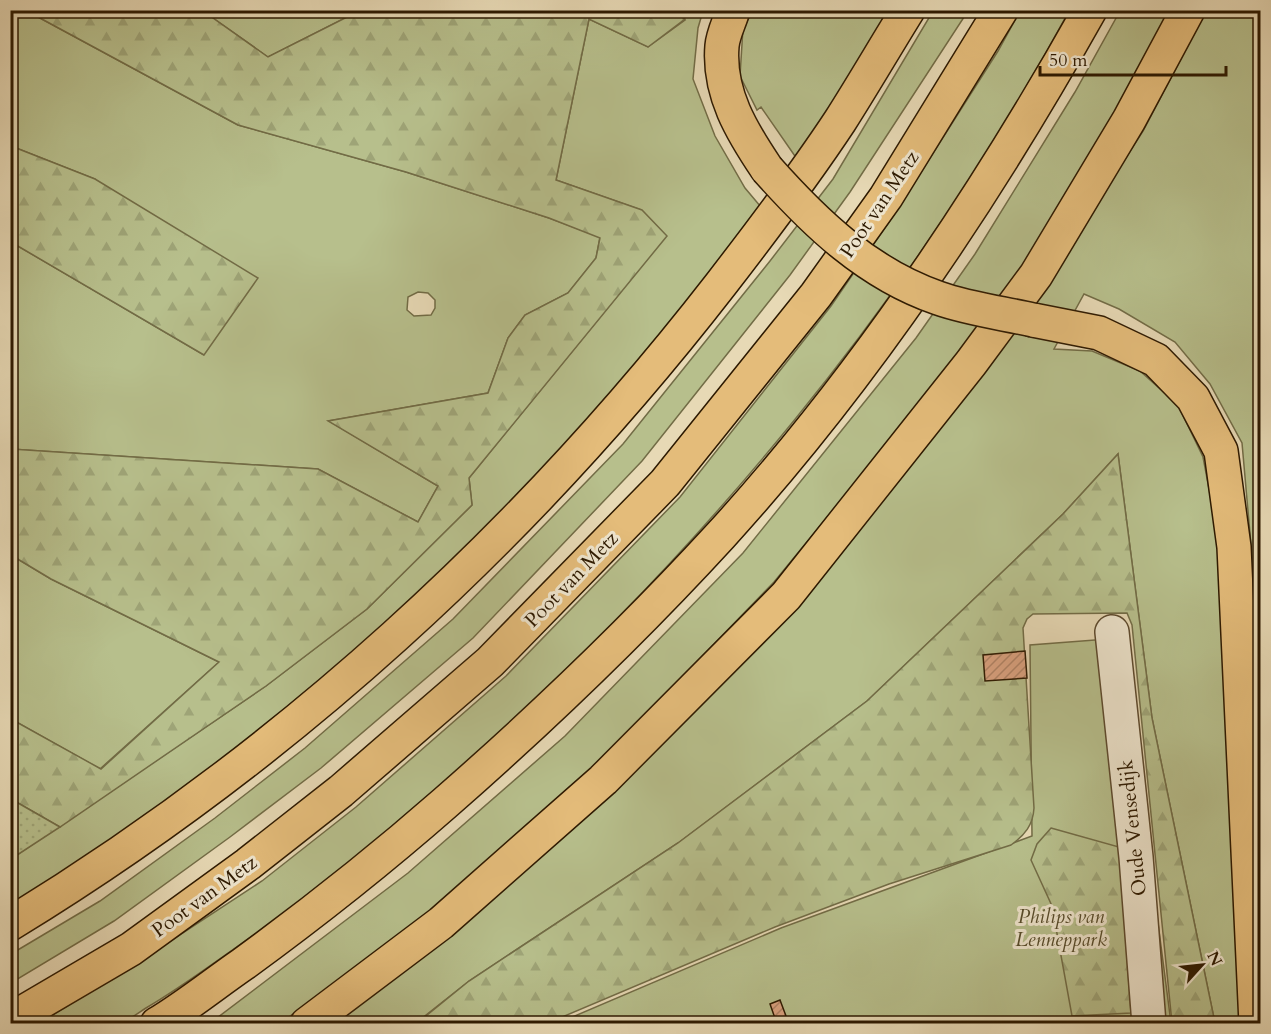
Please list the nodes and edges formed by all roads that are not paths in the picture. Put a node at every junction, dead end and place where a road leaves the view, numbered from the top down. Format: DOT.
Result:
graph roads {
  1 [pos="733,10"];
  2 [pos="908,10"];
  3 [pos="1002,10"];
  4 [pos="1090,10"];
  5 [pos="1188,10"];
  6 [pos="1112,632"];
  7 [pos="10,924"];
  8 [pos="10,1020"];
  9 [pos="157,1023"];
  10 [pos="307,1023"];
  11 [pos="1149,1023"];
  12 [pos="1256,1023"];
  1 -- 12 [label="highway, bridge"];
  2 -- 7 [label="highway"];
  3 -- 8 [label="highway, Poot van Metz"];
  4 -- 9 [label="highway"];
  5 -- 10 [label="highway"];
  6 -- 11 [label="lane, Oude Vensedijk"];
}
